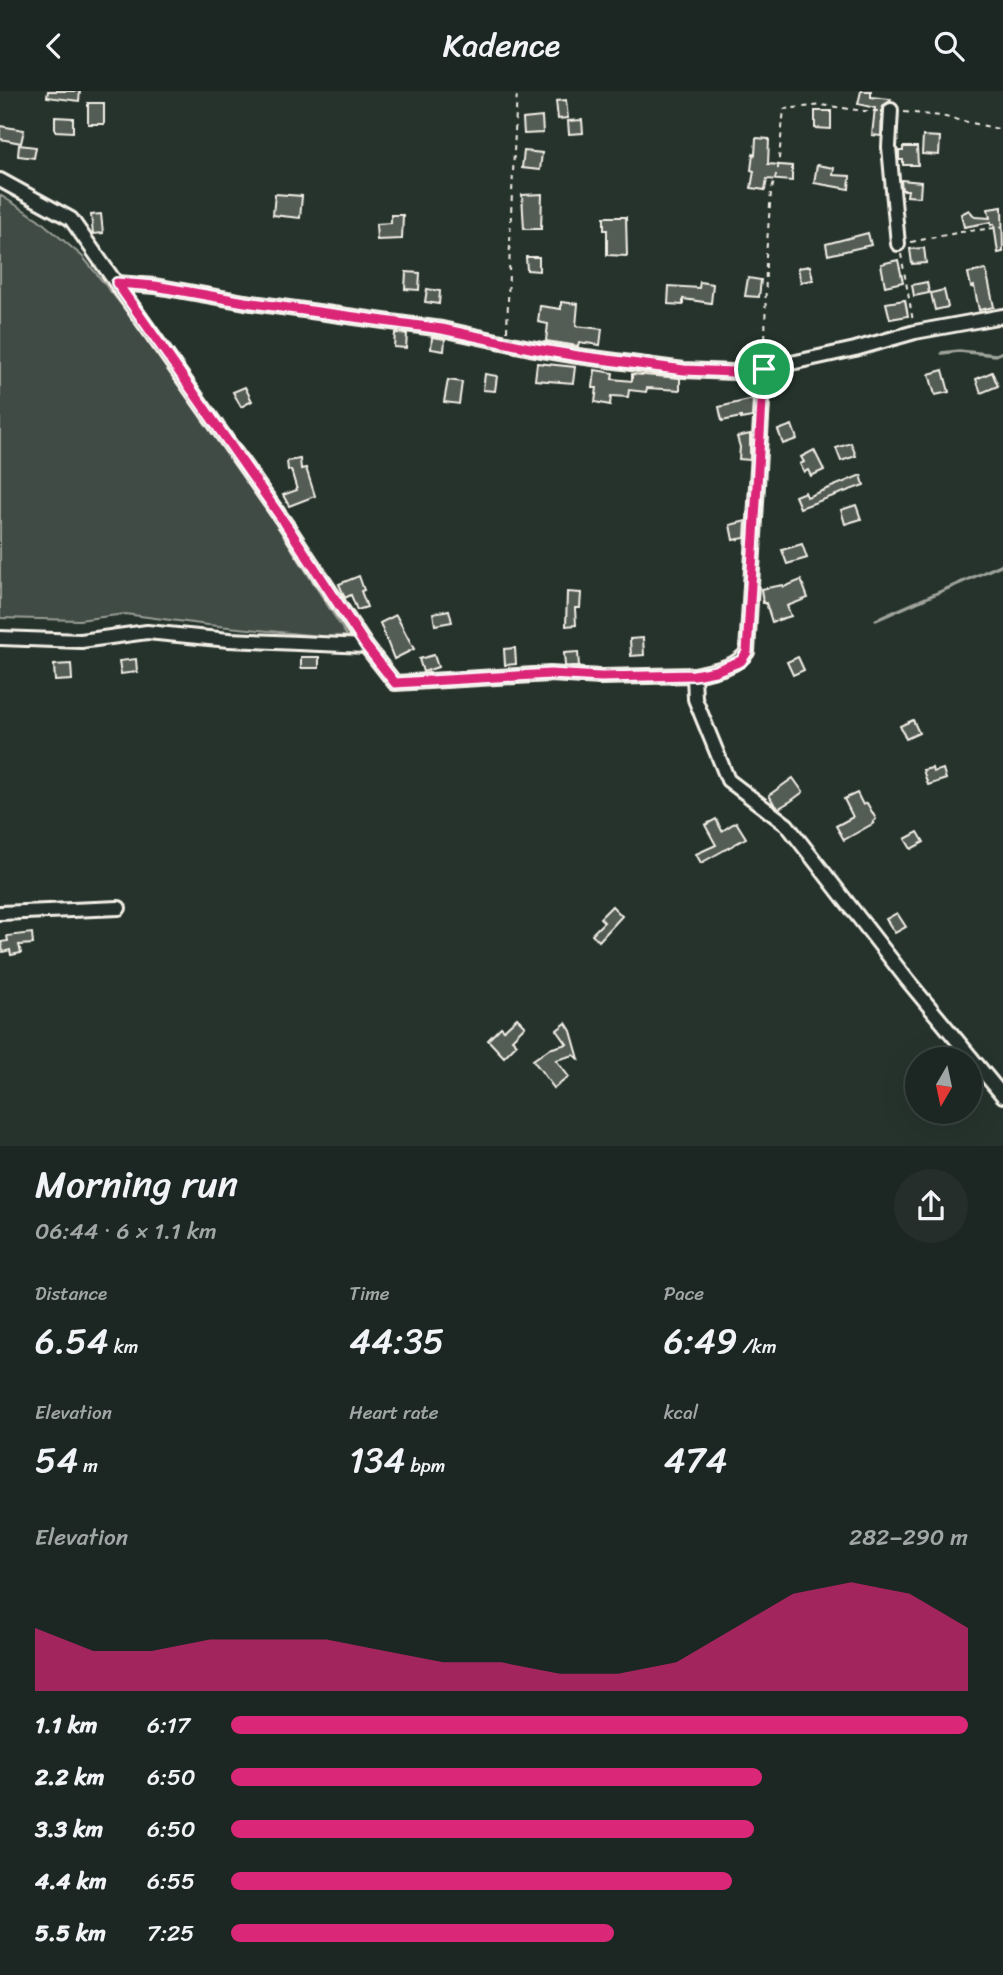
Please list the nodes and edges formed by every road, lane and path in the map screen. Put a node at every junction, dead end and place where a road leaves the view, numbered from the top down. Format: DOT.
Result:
graph roads {
  1 [pos="517,91"];
  2 [pos="891,110"];
  3 [pos="1003,130"];
  4 [pos="0,180"];
  5 [pos="1003,227"];
  6 [pos="898,244"];
  7 [pos="117,283"];
  8 [pos="1003,316"];
  9 [pos="915,333"];
  10 [pos="507,343"];
  11 [pos="764,369"];
  12 [pos="0,638"];
  13 [pos="366,646"];
  14 [pos="694,675"];
  15 [pos="119,908"];
  16 [pos="0,913"];
  17 [pos="1003,1095"];
  1 -- 10 [label="path"];
  2 -- 3 [label="path"];
  2 -- 6 [label="street"];
  2 -- 11 [label="path"];
  4 -- 7 [label="street"];
  5 -- 6 [label="path"];
  6 -- 9 [label="path"];
  7 -- 10 [label="street"];
  7 -- 13 [label="street"];
  8 -- 9 [label="street"];
  9 -- 11 [label="street"];
  10 -- 11 [label="street"];
  11 -- 14 [label="street"];
  12 -- 13 [label="street"];
  13 -- 14 [label="street"];
  14 -- 17 [label="street"];
  15 -- 16 [label="street"];
}
